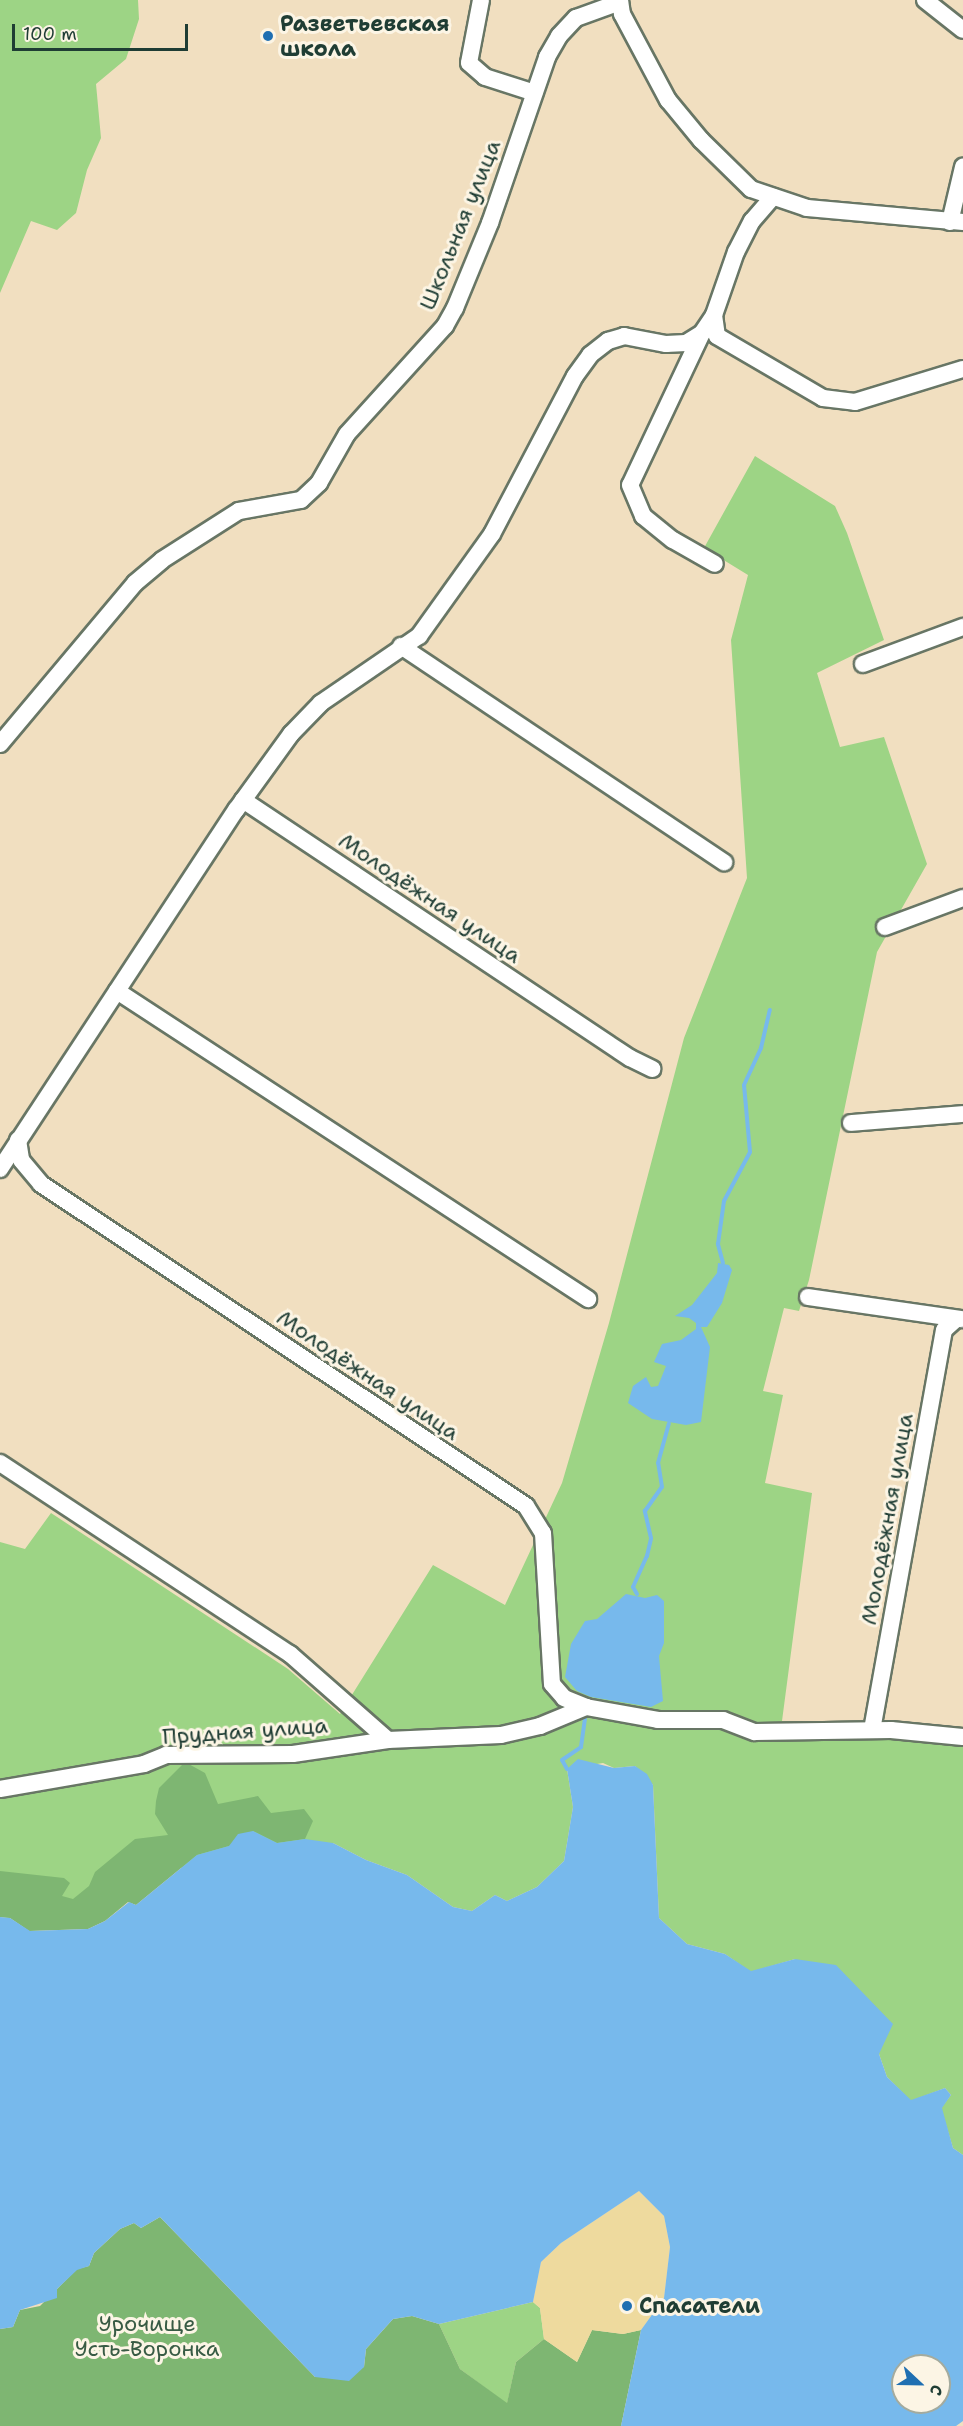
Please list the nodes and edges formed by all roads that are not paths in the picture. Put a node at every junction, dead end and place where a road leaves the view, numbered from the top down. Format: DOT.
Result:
graph roads {
  1 [pos="481,0"];
  2 [pos="925,0"];
  3 [pos="620,1"];
  4 [pos="963,30"];
  5 [pos="535,93"];
  6 [pos="963,166"];
  7 [pos="773,197"];
  8 [pos="959,224"];
  9 [pos="714,315"];
  10 [pos="702,333"];
  11 [pos="963,369"];
  12 [pos="715,564"];
  13 [pos="963,627"];
  14 [pos="401,646"];
  15 [pos="862,664"];
  16 [pos="0,744"];
  17 [pos="243,800"];
  18 [pos="724,862"];
  19 [pos="963,898"];
  20 [pos="885,927"];
  21 [pos="117,991"];
  22 [pos="653,1069"];
  23 [pos="963,1114"];
  24 [pos="851,1123"];
  25 [pos="18,1140"];
  26 [pos="0,1169"];
  27 [pos="808,1297"];
  28 [pos="588,1299"];
  29 [pos="959,1319"];
  30 [pos="0,1463"];
  31 [pos="586,1707"];
  32 [pos="872,1730"];
  33 [pos="963,1737"];
  34 [pos="388,1740"];
  35 [pos="0,1789"];
  1 -- 5 [label="street"];
  2 -- 4 [label="street"];
  3 -- 5 [label="street, Школьная улица"];
  3 -- 7 [label="street"];
  5 -- 16 [label="street, Школьная улица"];
  6 -- 8 [label="street"];
  7 -- 8 [label="street"];
  7 -- 9 [label="street"];
  9 -- 10 [label="street"];
  9 -- 11 [label="street"];
  10 -- 12 [label="street"];
  10 -- 14 [label="street"];
  13 -- 15 [label="street"];
  14 -- 17 [label="street"];
  14 -- 18 [label="street"];
  17 -- 21 [label="street"];
  17 -- 22 [label="street, Молодёжная улица"];
  19 -- 20 [label="street"];
  21 -- 25 [label="street"];
  21 -- 28 [label="street"];
  23 -- 24 [label="street"];
  25 -- 26 [label="street"];
  25 -- 31 [label="street, Молодёжная улица"];
  27 -- 29 [label="street, Молодёжная улица"];
  29 -- 32 [label="street, Молодёжная улица"];
  30 -- 34 [label="street"];
  31 -- 32 [label="street, Молодёжная улица"];
  31 -- 34 [label="street"];
  32 -- 33 [label="street, Молодёжная улица"];
  34 -- 35 [label="street, Прудная улица"];
}
